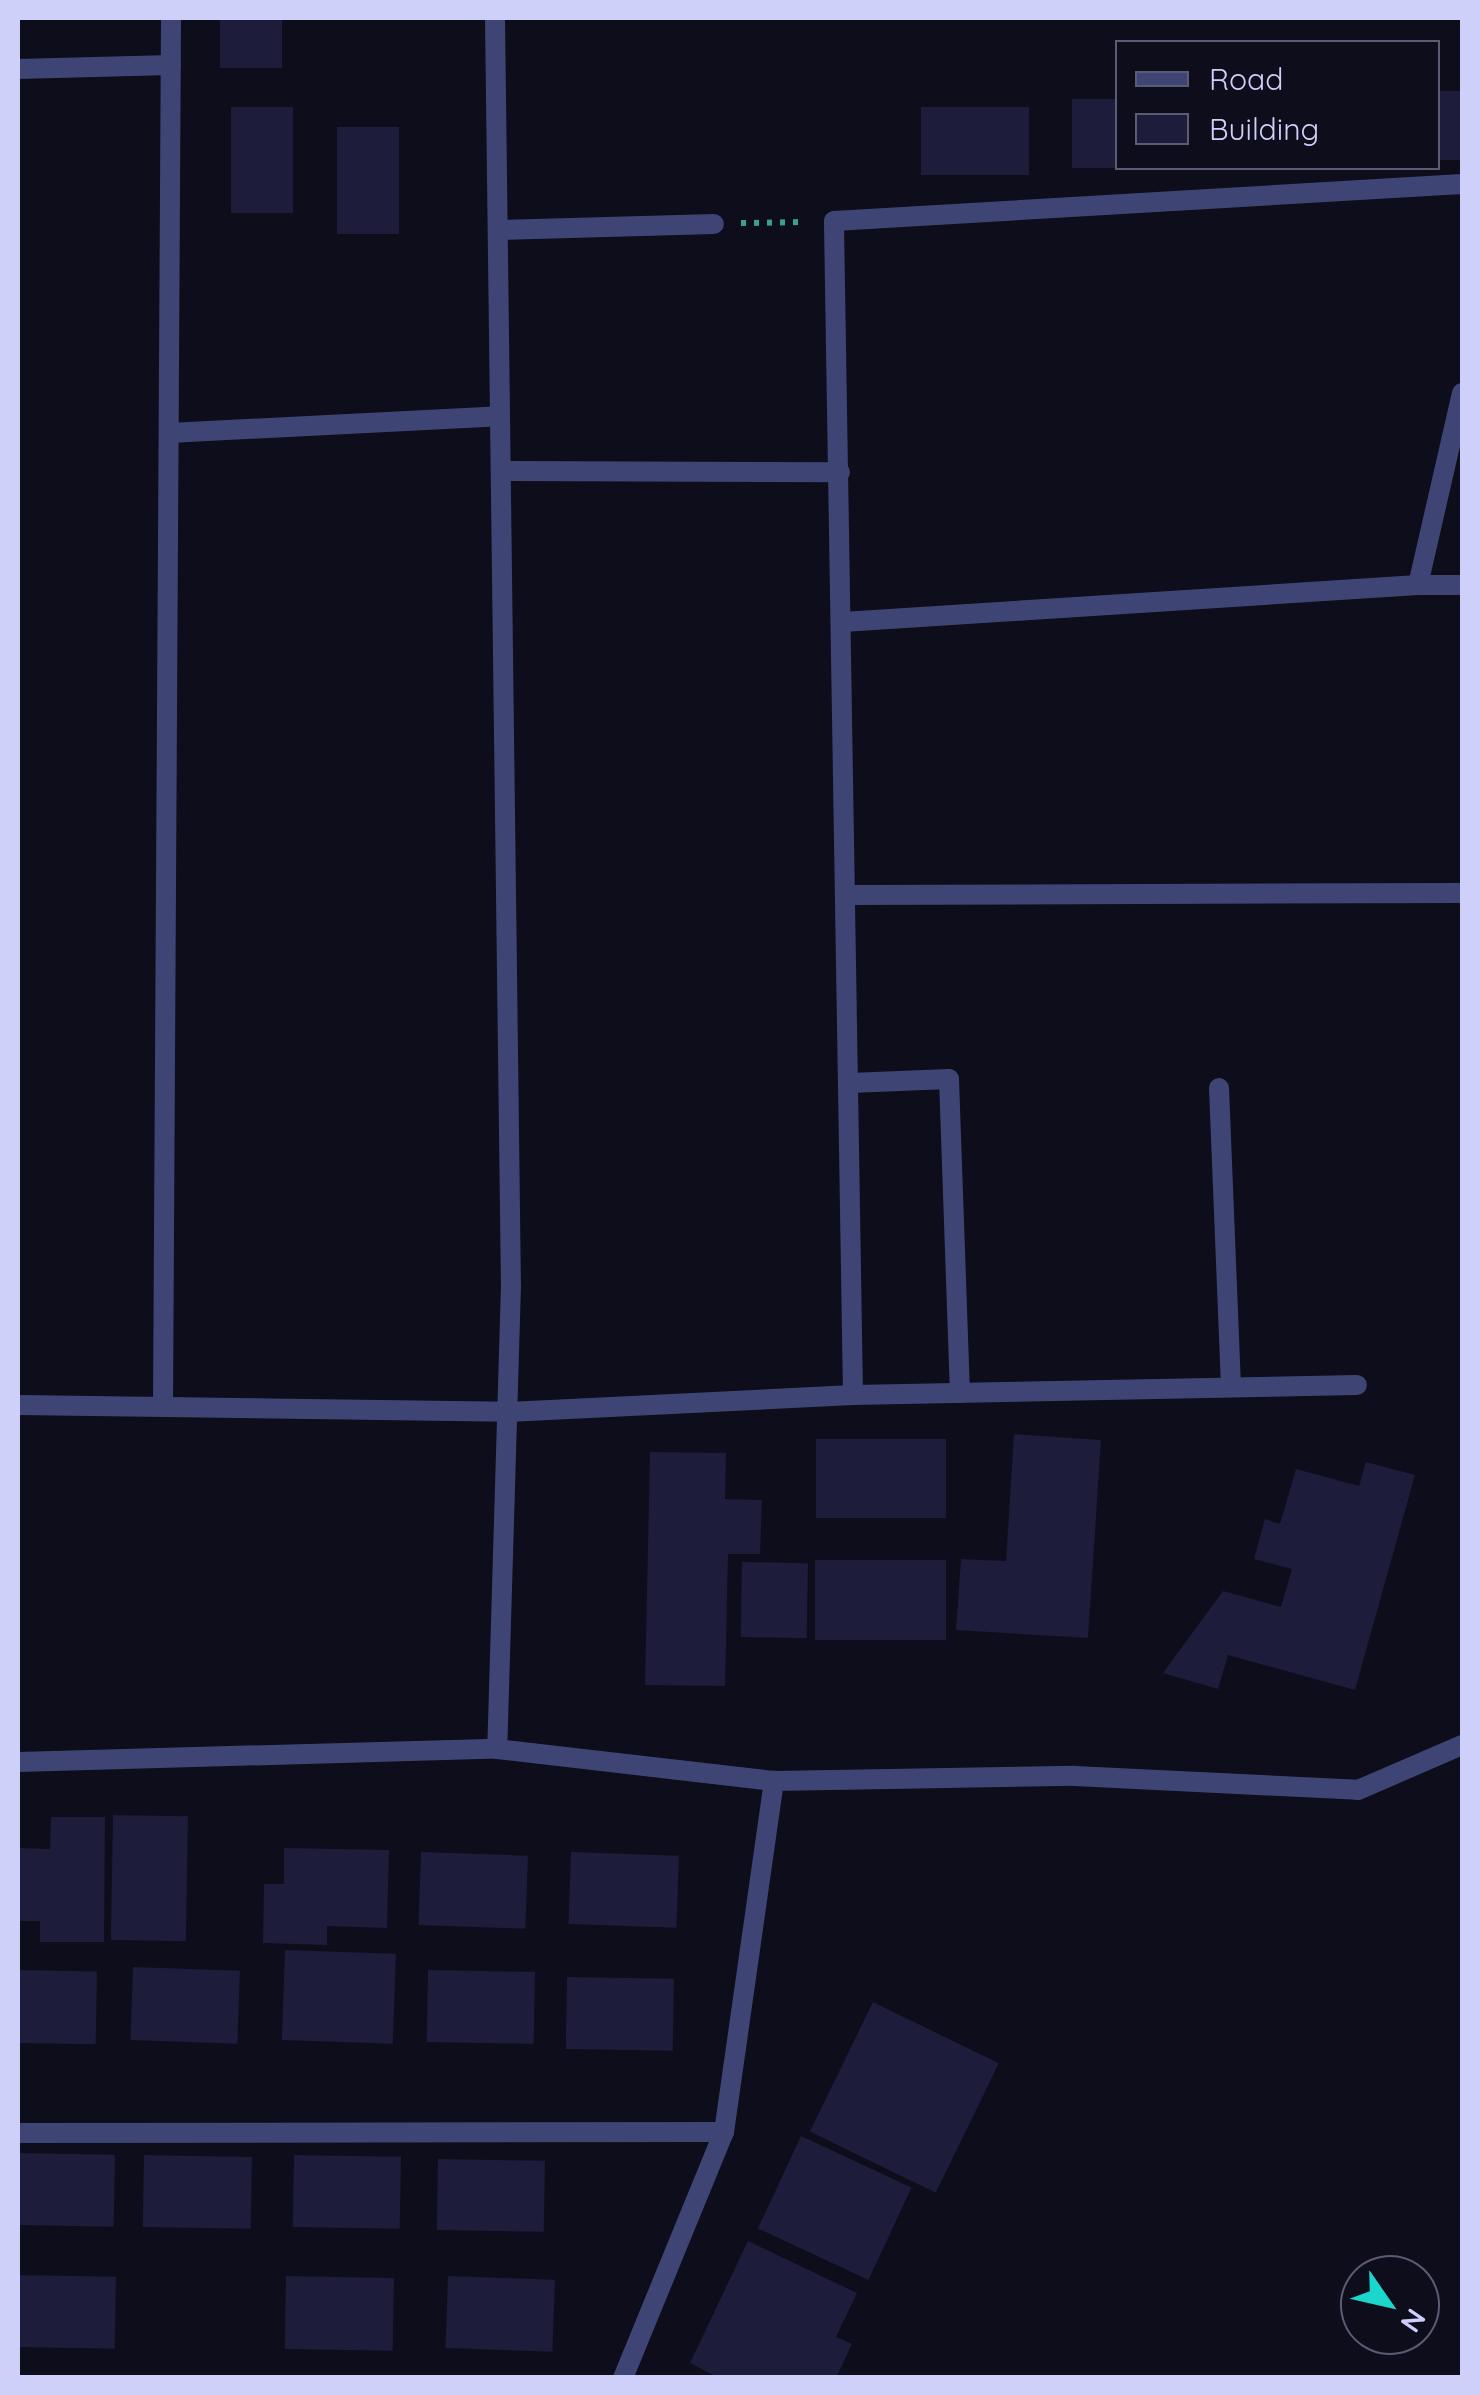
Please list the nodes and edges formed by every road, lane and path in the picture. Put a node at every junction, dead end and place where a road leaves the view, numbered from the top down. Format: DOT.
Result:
graph roads {
  1 [pos="171,18"];
  2 [pos="495,18"];
  3 [pos="171,65"];
  4 [pos="18,69"];
  5 [pos="1462,184"];
  6 [pos="834,221"];
  7 [pos="714,224"];
  8 [pos="498,230"];
  9 [pos="1462,393"];
  10 [pos="500,416"];
  11 [pos="168,434"];
  12 [pos="500,471"];
  13 [pos="840,472"];
  14 [pos="1418,585"];
  15 [pos="1462,585"];
  16 [pos="843,622"];
  17 [pos="1462,893"];
  18 [pos="848,894"];
  19 [pos="850,1084"];
  20 [pos="1218,1088"];
  21 [pos="1357,1384"];
  22 [pos="1231,1388"];
  23 [pos="960,1393"];
  24 [pos="853,1395"];
  25 [pos="18,1404"];
  26 [pos="163,1407"];
  27 [pos="507,1412"];
  28 [pos="1462,1746"];
  29 [pos="497,1749"];
  30 [pos="18,1762"];
  31 [pos="774,1781"];
  32 [pos="724,2132"];
  33 [pos="18,2133"];
  34 [pos="623,2378"];
  1 -- 3 [label="street"];
  2 -- 8 [label="street"];
  3 -- 4 [label="street"];
  3 -- 11 [label="street"];
  5 -- 6 [label="street"];
  6 -- 7 [label="path"];
  6 -- 13 [label="street"];
  7 -- 8 [label="street"];
  8 -- 10 [label="street"];
  9 -- 14 [label="street"];
  10 -- 11 [label="street"];
  10 -- 12 [label="street"];
  11 -- 26 [label="street"];
  12 -- 13 [label="street"];
  12 -- 27 [label="street"];
  13 -- 16 [label="street"];
  14 -- 15 [label="street"];
  14 -- 16 [label="street"];
  16 -- 18 [label="street"];
  17 -- 18 [label="street"];
  18 -- 19 [label="street"];
  19 -- 23 [label="street"];
  19 -- 24 [label="street"];
  20 -- 22 [label="street"];
  21 -- 22 [label="street"];
  22 -- 23 [label="street"];
  23 -- 24 [label="street"];
  24 -- 27 [label="street"];
  25 -- 26 [label="street"];
  26 -- 27 [label="street"];
  27 -- 29 [label="street"];
  28 -- 31 [label="street"];
  29 -- 30 [label="street"];
  29 -- 31 [label="street"];
  31 -- 32 [label="street"];
  32 -- 33 [label="street"];
  32 -- 34 [label="street"];
}
